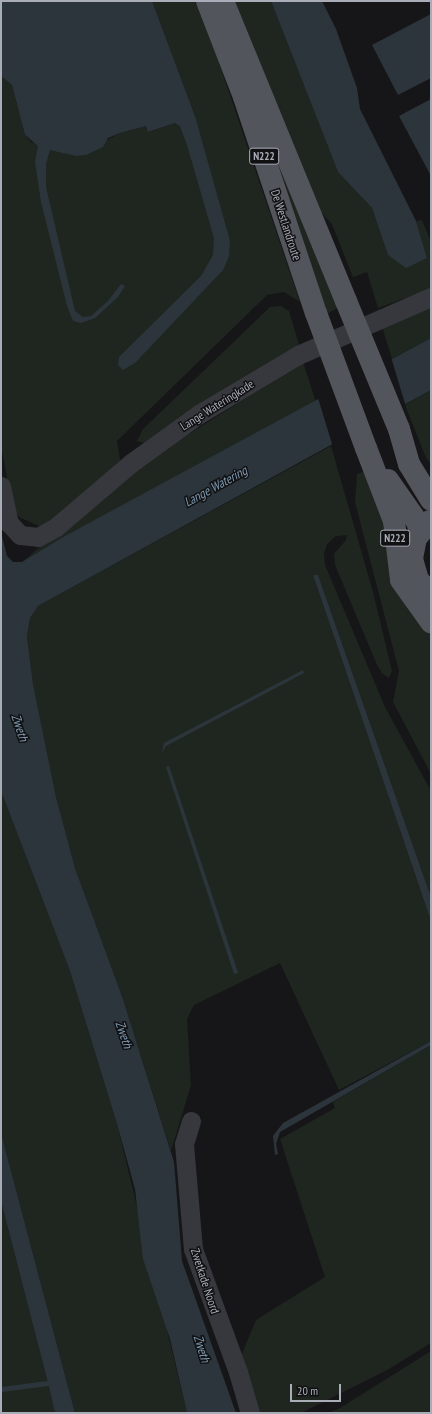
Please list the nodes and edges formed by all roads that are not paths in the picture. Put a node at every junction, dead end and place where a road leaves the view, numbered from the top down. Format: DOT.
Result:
graph roads {
  1 [pos="207,1"];
  2 [pos="224,1"];
  3 [pos="431,296"];
  4 [pos="399,429"];
  5 [pos="366,448"];
  6 [pos="431,482"];
  7 [pos="1,486"];
  8 [pos="431,500"];
  9 [pos="425,526"];
  10 [pos="431,593"];
  11 [pos="431,622"];
  12 [pos="192,1121"];
  13 [pos="250,1413"];
  1 -- 5 [label="main road, De Westlandroute / N222, bridge"];
  2 -- 4 [label="main road, De Westlandroute / N222, bridge"];
  3 -- 7 [label="street, Lange Wateringkade"];
  4 -- 6 [label="main road, De Westlandroute / N222"];
  4 -- 8 [label="main road, De Westlandroute / N222"];
  5 -- 9 [label="main road, De Westlandroute / N222"];
  5 -- 11 [label="main road, De Westlandroute / N222"];
  9 -- 10 [label="main road, N222"];
  12 -- 13 [label="street, Zwetkade Noord"];
}
